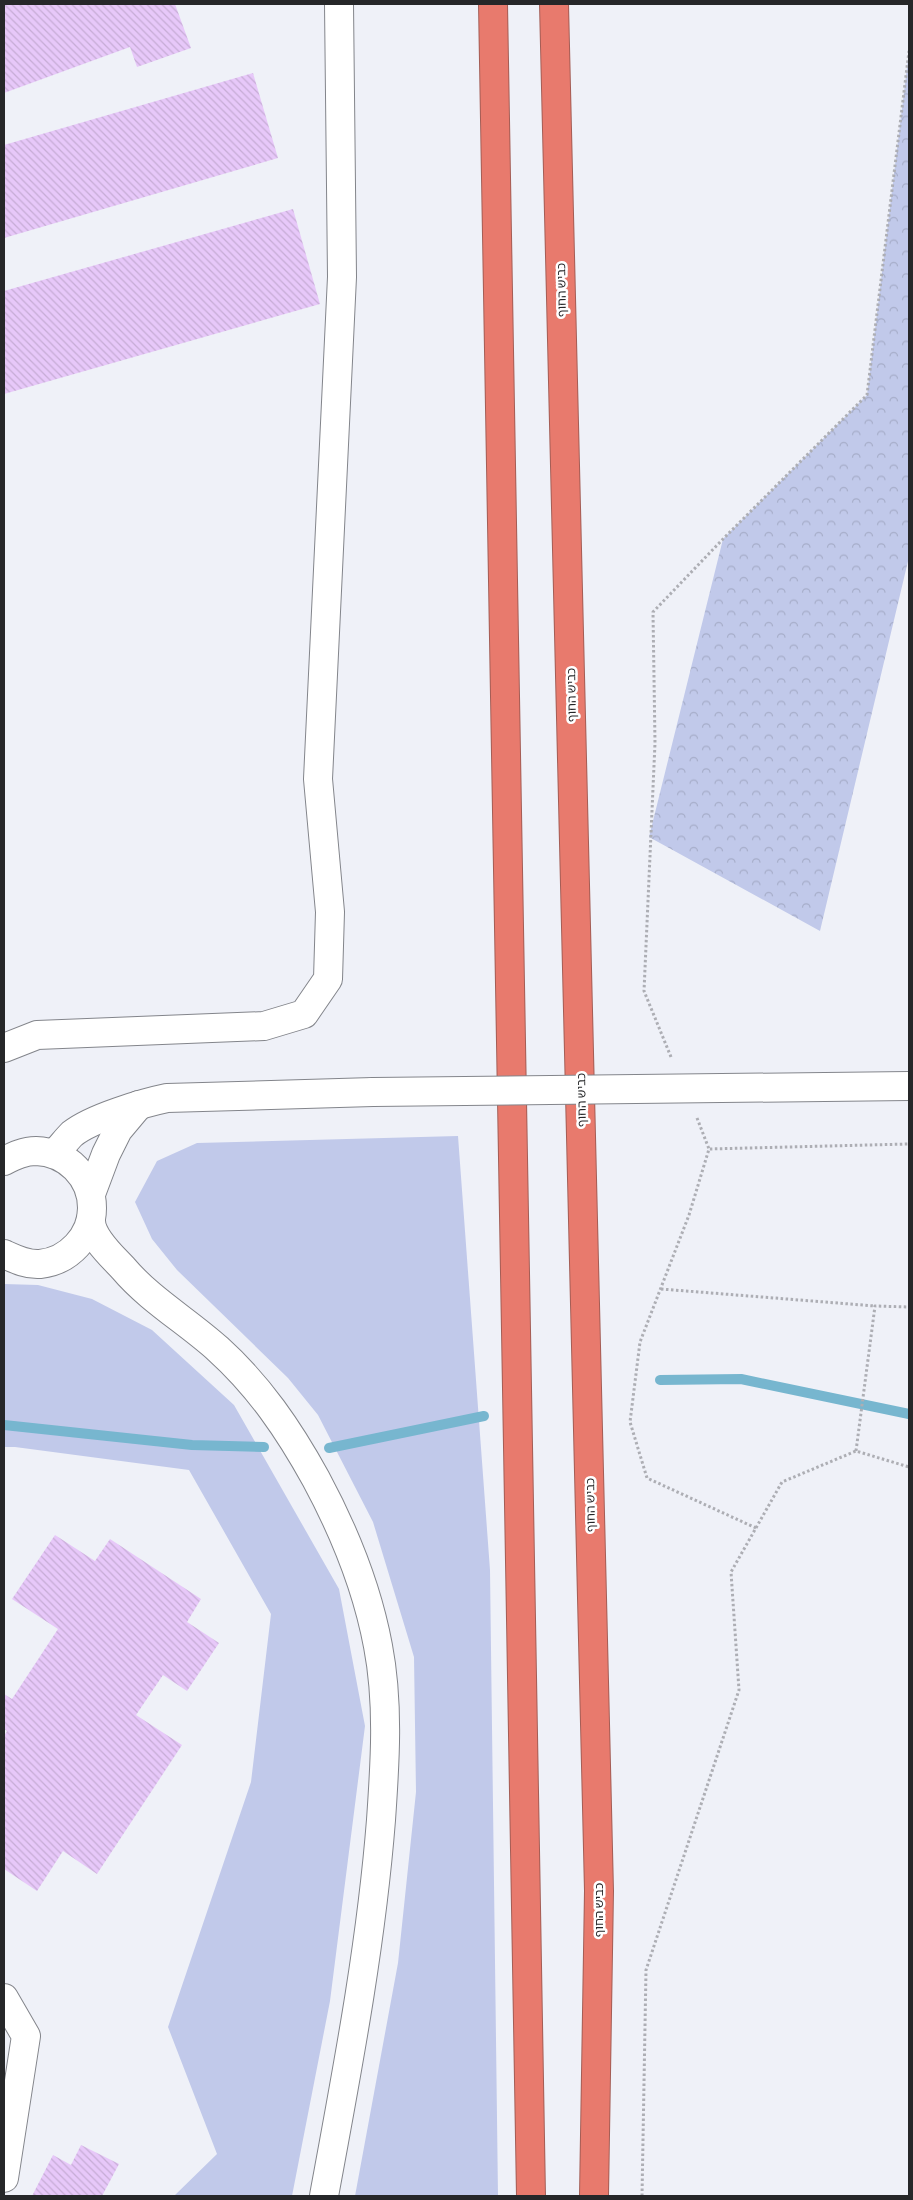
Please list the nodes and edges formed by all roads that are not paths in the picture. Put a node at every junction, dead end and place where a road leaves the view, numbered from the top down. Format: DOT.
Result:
graph roads {
  1 [pos="339,4"];
  2 [pos="492,4"];
  3 [pos="554,4"];
  4 [pos="4,1048"];
  5 [pos="909,1086"];
  6 [pos="140,1104"];
  7 [pos="54,1154"];
  8 [pos="4,1161"];
  9 [pos="91,1207"];
  10 [pos="75,1248"];
  11 [pos="4,1254"];
  12 [pos="133,1280"];
  13 [pos="4,1998"];
  14 [pos="4,2178"];
  15 [pos="324,2196"];
  16 [pos="531,2196"];
  17 [pos="594,2196"];
  1 -- 4 [label="street"];
  2 -- 16 [label="highway"];
  3 -- 17 [label="highway, כביש החוף"];
  5 -- 6 [label="street, bridge"];
  6 -- 7 [label="street"];
  6 -- 9 [label="street"];
  7 -- 8 [label="street"];
  7 -- 9 [label="street"];
  9 -- 10 [label="street"];
  9 -- 12 [label="street"];
  10 -- 11 [label="street"];
  10 -- 12 [label="street"];
  12 -- 15 [label="street"];
  13 -- 14 [label="street"];
}
